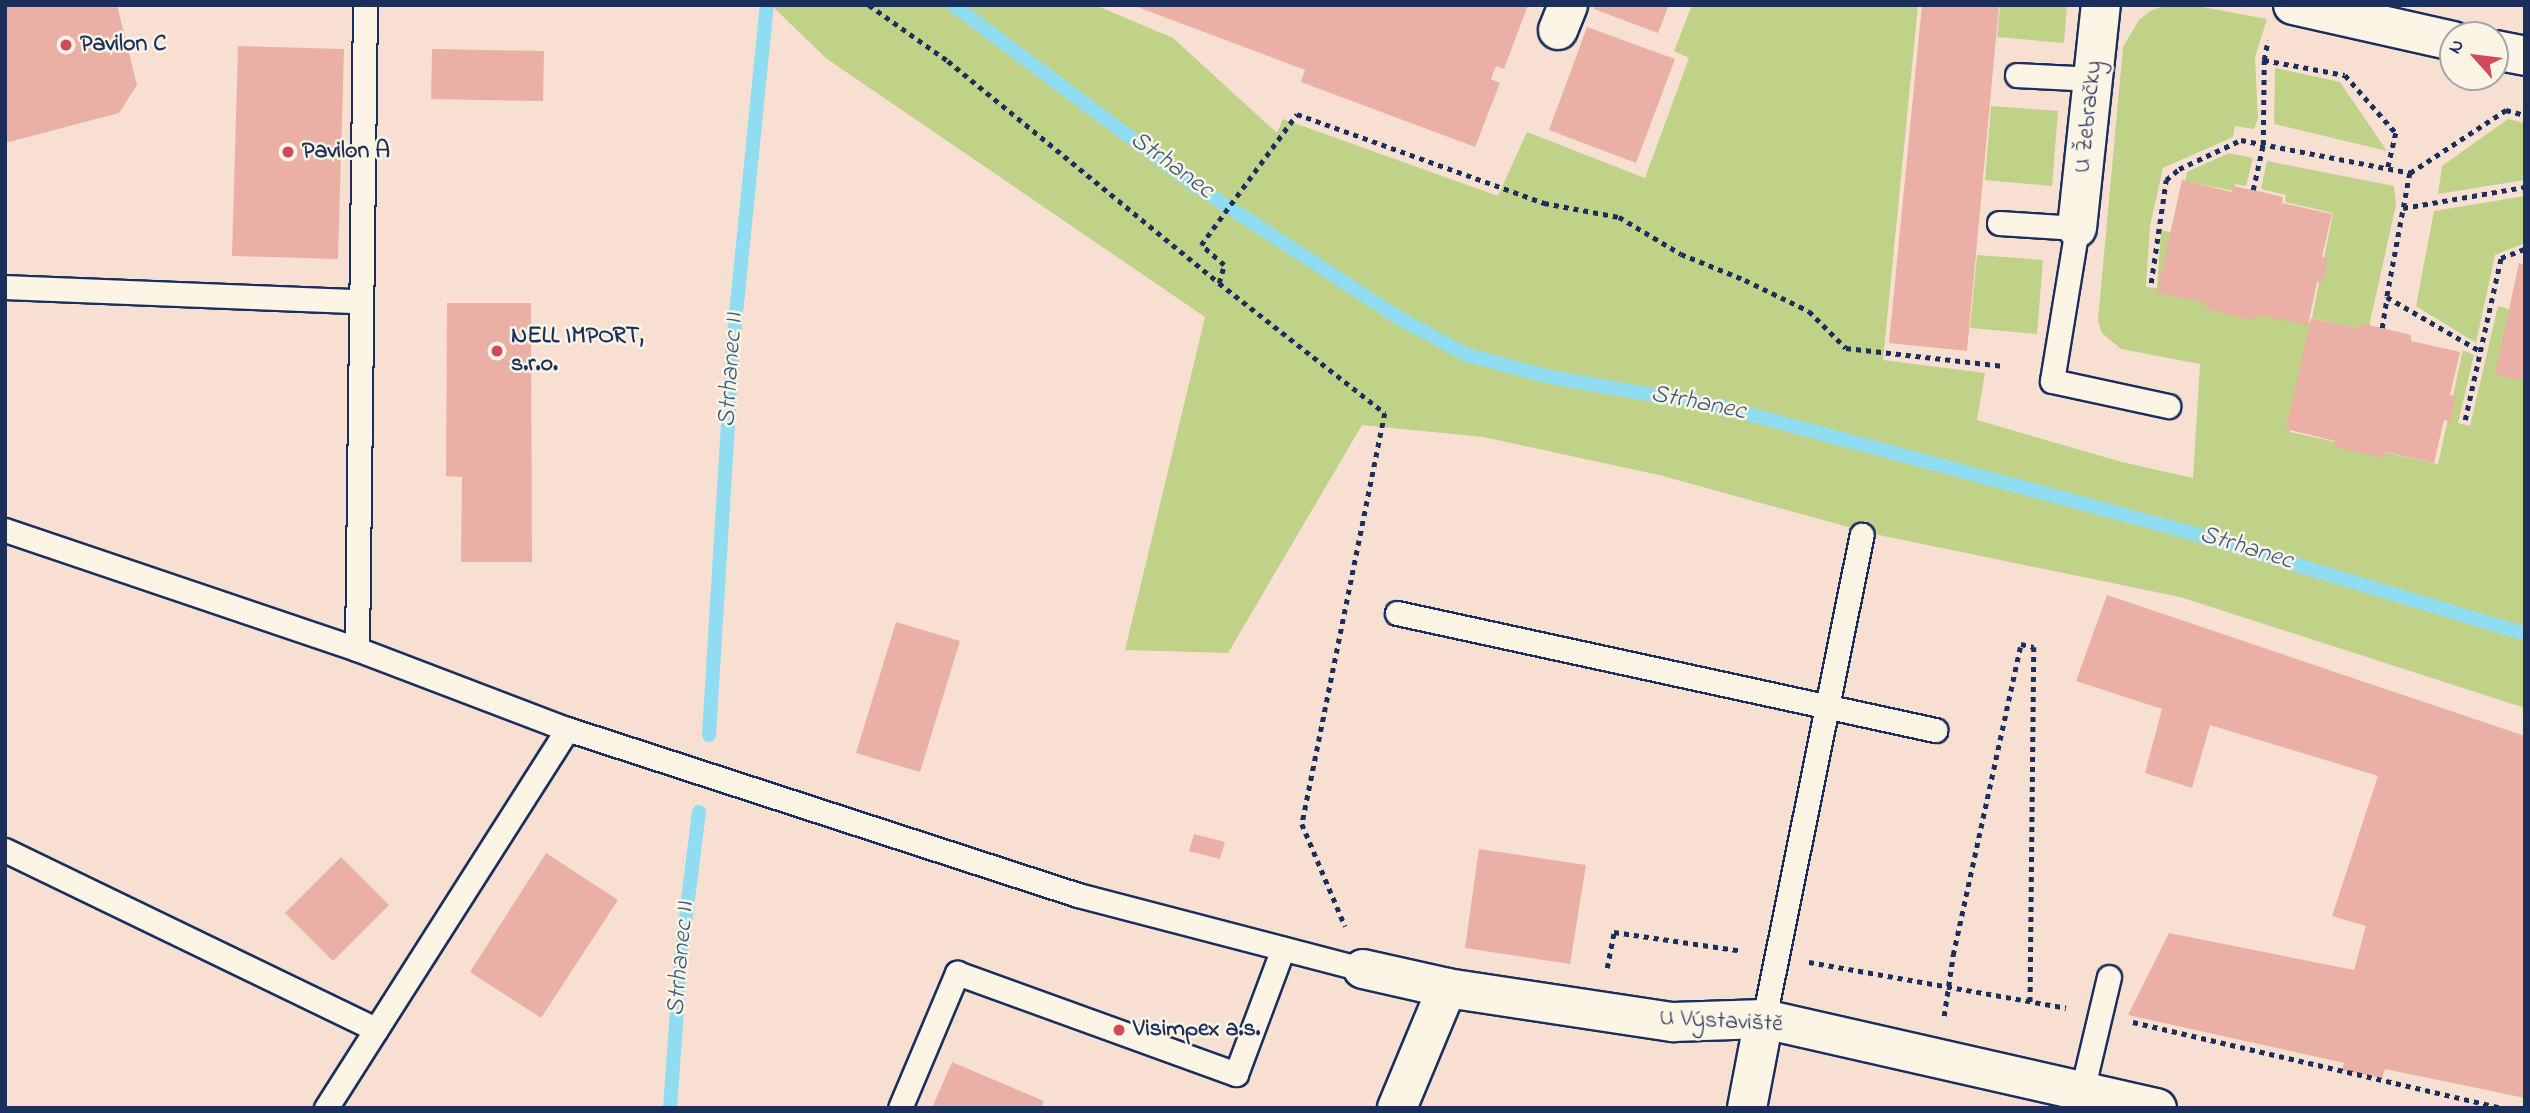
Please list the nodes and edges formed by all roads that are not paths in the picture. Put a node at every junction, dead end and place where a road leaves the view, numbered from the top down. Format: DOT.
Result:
graph roads {
  1 [pos="365,5"];
  2 [pos="2101,5"];
  3 [pos="2293,5"];
  4 [pos="2439,38"];
  5 [pos="2017,75"];
  6 [pos="2093,79"];
  7 [pos="1999,223"];
  8 [pos="2077,228"];
  9 [pos="5,287"];
  10 [pos="359,301"];
  11 [pos="2168,406"];
  12 [pos="5,530"];
  13 [pos="1861,535"];
  14 [pos="1397,612"];
  15 [pos="357,649"];
  16 [pos="1827,706"];
  17 [pos="567,729"];
  18 [pos="1934,730"];
  19 [pos="5,850"];
  20 [pos="1283,948"];
  21 [pos="1363,969"];
  22 [pos="2109,977"];
  23 [pos="1447,988"];
  24 [pos="1764,1019"];
  25 [pos="376,1030"];
  26 [pos="2082,1091"];
  27 [pos="326,1108"];
  28 [pos="900,1108"];
  29 [pos="1397,1108"];
  30 [pos="1746,1108"];
  31 [pos="2157,1108"];
  1 -- 10 [label="lane"];
  2 -- 6 [label="street, U Žebračky"];
  3 -- 4 [label="street"];
  5 -- 6 [label="lane"];
  6 -- 8 [label="street, U Žebračky"];
  7 -- 8 [label="lane"];
  8 -- 11 [label="lane"];
  9 -- 10 [label="lane"];
  10 -- 15 [label="lane"];
  12 -- 15 [label="lane"];
  13 -- 16 [label="lane"];
  14 -- 16 [label="lane"];
  15 -- 17 [label="lane"];
  16 -- 18 [label="lane"];
  16 -- 24 [label="lane"];
  17 -- 20 [label="lane"];
  17 -- 25 [label="lane"];
  19 -- 25 [label="lane"];
  20 -- 21 [label="lane"];
  20 -- 28 [label="lane"];
  21 -- 23 [label="street, U Výstaviště"];
  22 -- 26 [label="lane"];
  23 -- 24 [label="street, U Výstaviště"];
  23 -- 29 [label="street"];
  24 -- 26 [label="street, U Výstaviště"];
  24 -- 30 [label="street"];
  25 -- 27 [label="lane"];
  26 -- 31 [label="street, U Výstaviště"];
}
